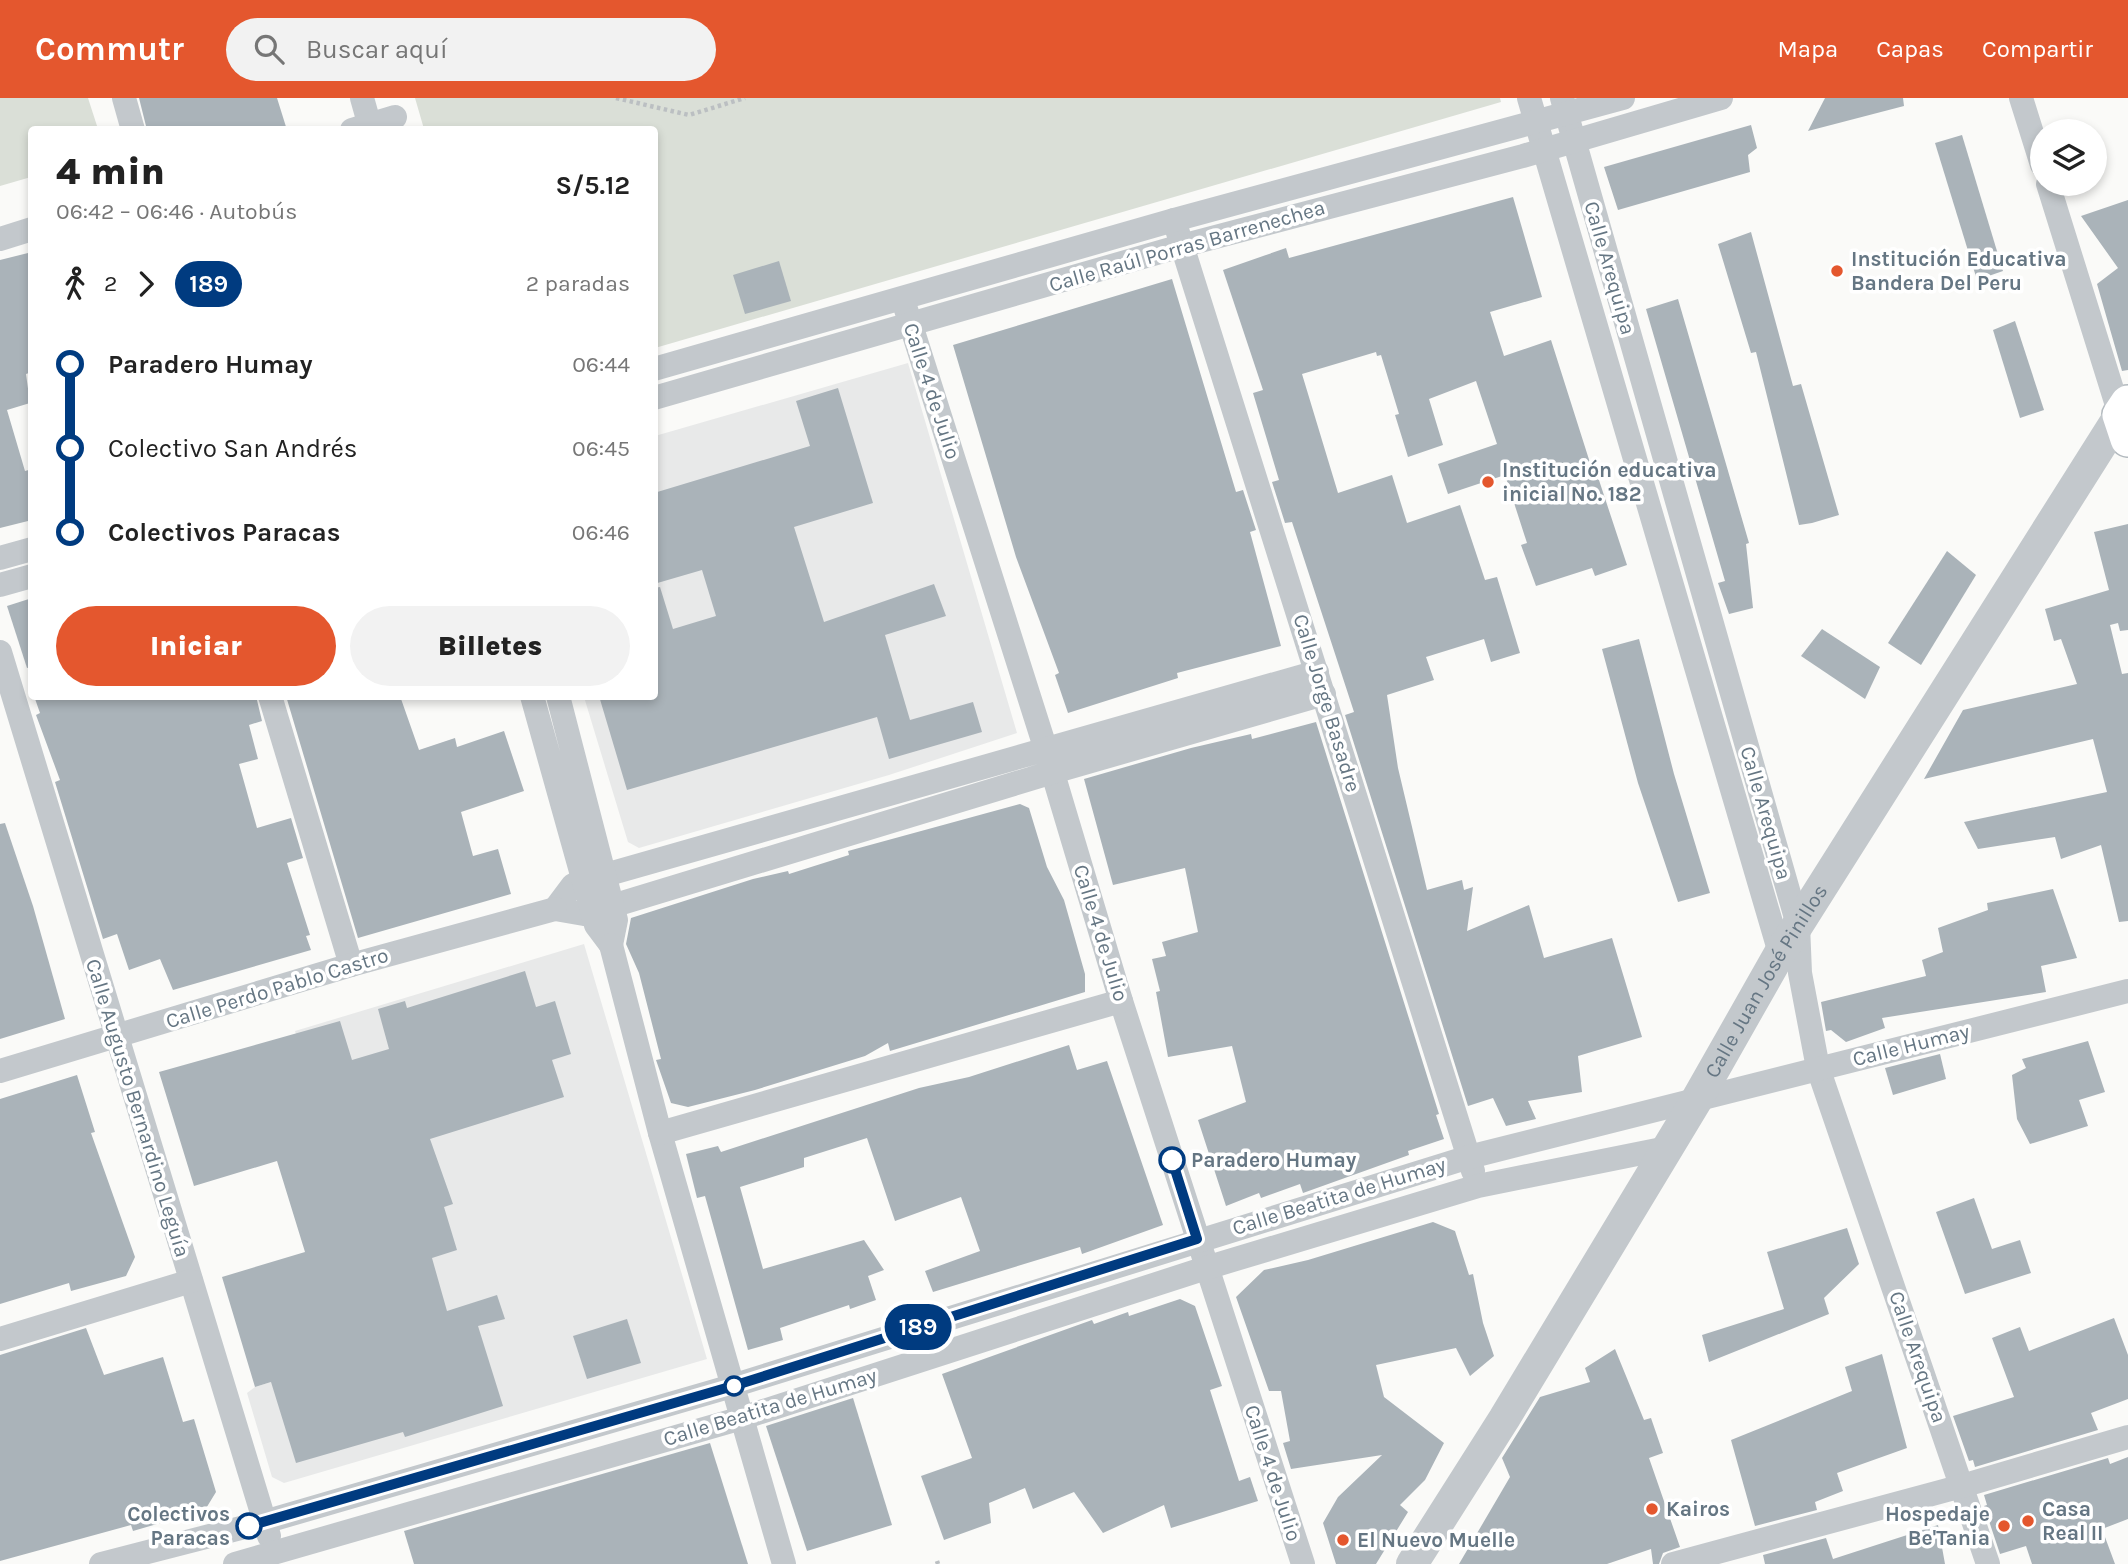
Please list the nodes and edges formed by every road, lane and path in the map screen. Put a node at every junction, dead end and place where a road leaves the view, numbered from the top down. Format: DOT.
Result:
graph roads {
  1 [pos="124,98"];
  2 [pos="362,98"];
  3 [pos="617,98"];
  4 [pos="745,98"];
  5 [pos="1529,98"];
  6 [pos="1623,98"];
  7 [pos="1721,98"];
  8 [pos="2021,98"];
  9 [pos="1564,106"];
  10 [pos="394,115"];
  11 [pos="1536,122"];
  12 [pos="132,126"];
  13 [pos="365,126"];
  14 [pos="369,126"];
  15 [pos="2030,127"];
  16 [pos="1574,141"];
  17 [pos="1544,150"];
  18 [pos="2052,196"];
  19 [pos="1174,220"];
  20 [pos="28,230"];
  21 [pos="0,239"];
  22 [pos="1181,246"];
  23 [pos="903,300"];
  24 [pos="910,326"];
  25 [pos="658,368"];
  26 [pos="658,397"];
  27 [pos="2125,419"];
  28 [pos="28,550"];
  29 [pos="0,558"];
  30 [pos="28,577"];
  31 [pos="0,585"];
  32 [pos="0,652"];
  33 [pos="1321,683"];
  34 [pos="271,700"];
  35 [pos="533,700"];
  36 [pos="559,700"];
  37 [pos="1049,761"];
  38 [pos="595,879"];
  39 [pos="555,909"];
  40 [pos="602,909"];
  41 [pos="1798,925"];
  42 [pos="1780,953"];
  43 [pos="351,965"];
  44 [pos="2128,991"];
  45 [pos="1121,1002"];
  46 [pos="117,1036"];
  47 [pos="1818,1068"];
  48 [pos="0,1071"];
  49 [pos="1696,1101"];
  50 [pos="660,1133"];
  51 [pos="1667,1148"];
  52 [pos="1469,1157"];
  53 [pos="1478,1186"];
  54 [pos="1197,1239"];
  55 [pos="1206,1268"];
  56 [pos="191,1281"];
  57 [pos="0,1339"];
  58 [pos="733,1386"];
  59 [pos="742,1418"];
  60 [pos="2128,1437"];
  61 [pos="1962,1486"];
  62 [pos="264,1522"];
  63 [pos="275,1559"];
  64 [pos="1686,1562"];
  65 [pos="100,1564"];
  66 [pos="235,1564"];
  67 [pos="784,1564"];
  68 [pos="1303,1564"];
  69 [pos="1412,1564"];
  70 [pos="1988,1564"];
  1 -- 12 [label="street"];
  2 -- 13 [label="street"];
  3 -- 4 [label="path"];
  5 -- 11 [label="street, Calle Arequipa"];
  6 -- 9 [label="street, Calle Raúl Porras Barrenechea"];
  7 -- 16 [label="street, Calle Raúl Porras Barrenechea"];
  8 -- 15 [label="street"];
  9 -- 11 [label="street, Calle Raúl Porras Barrenechea"];
  9 -- 16 [label="street, Calle Arequipa"];
  10 -- 14 [label="street"];
  11 -- 17 [label="street, Calle Arequipa"];
  11 -- 19 [label="street, Calle Raúl Porras Barrenechea"];
  16 -- 17 [label="street, Calle Raúl Porras Barrenechea"];
  16 -- 41 [label="street, Calle Arequipa"];
  17 -- 22 [label="street, Calle Raúl Porras Barrenechea"];
  17 -- 42 [label="street, Calle Arequipa"];
  18 -- 27 [label="street"];
  19 -- 22 [label="street, Calle Jorge Basadre"];
  19 -- 23 [label="street, Calle Raúl Porras Barrenechea"];
  20 -- 21 [label="street"];
  22 -- 24 [label="street, Calle Raúl Porras Barrenechea"];
  22 -- 33 [label="street, Calle Jorge Basadre"];
  23 -- 24 [label="street, Calle 4 de Julio"];
  23 -- 25 [label="street, Calle Raúl Porras Barrenechea"];
  24 -- 26 [label="street, Calle Raúl Porras Barrenechea"];
  24 -- 37 [label="street, Calle 4 de Julio"];
  27 -- 41 [label="street, Calle Juan José Pinillos"];
  28 -- 29 [label="street"];
  30 -- 31 [label="street"];
  32 -- 46 [label="street, Calle Augusto Bernardino Leguía"];
  33 -- 37 [label="street"];
  33 -- 52 [label="street, Calle Jorge Basadre"];
  34 -- 43 [label="street"];
  35 -- 38 [label="street"];
  36 -- 38 [label="street"];
  37 -- 38 [label="street"];
  37 -- 40 [label="street"];
  37 -- 45 [label="street, Calle 4 de Julio"];
  38 -- 39 [label="street"];
  38 -- 40 [label="street"];
  39 -- 40 [label="street"];
  39 -- 43 [label="street, Calle Perdo Pablo Castro"];
  40 -- 50 [label="street"];
  41 -- 42 [label="street, Calle Juan José Pinillos"];
  41 -- 47 [label="street, Calle Arequipa"];
  42 -- 49 [label="street, Calle Juan José Pinillos"];
  43 -- 46 [label="street, Calle Perdo Pablo Castro"];
  44 -- 47 [label="street, Calle Humay"];
  45 -- 50 [label="street"];
  45 -- 54 [label="street, Calle 4 de Julio"];
  46 -- 48 [label="street, Calle Perdo Pablo Castro"];
  46 -- 56 [label="street, Calle Augusto Bernardino Leguía"];
  47 -- 49 [label="street, Calle Humay"];
  47 -- 61 [label="street, Calle Arequipa"];
  49 -- 51 [label="street, Calle Juan José Pinillos"];
  49 -- 52 [label="street, Calle Beatita de Humay"];
  50 -- 58 [label="street"];
  51 -- 53 [label="street, Calle Beatita de Humay"];
  51 -- 69 [label="street, Calle Juan José Pinillos"];
  52 -- 53 [label="street, Calle Jorge Basadre"];
  52 -- 54 [label="street, Calle Beatita de Humay"];
  53 -- 55 [label="street, Calle Beatita de Humay"];
  54 -- 55 [label="street, Calle 4 de Julio"];
  54 -- 58 [label="street, Calle Beatita de Humay"];
  55 -- 59 [label="street, Calle Beatita de Humay"];
  55 -- 68 [label="street, Calle 4 de Julio"];
  56 -- 57 [label="street"];
  56 -- 62 [label="street, Calle Augusto Bernardino Leguía"];
  58 -- 59 [label="street"];
  58 -- 62 [label="street, Calle Beatita de Humay"];
  59 -- 63 [label="street, Calle Beatita de Humay"];
  59 -- 67 [label="street"];
  60 -- 61 [label="street"];
  61 -- 64 [label="street"];
  61 -- 70 [label="street, Calle Arequipa"];
  62 -- 63 [label="street, Calle Augusto Bernardino Leguía"];
  62 -- 65 [label="street, Calle Beatita de Humay"];
  63 -- 66 [label="street, Calle Beatita de Humay"];
}
